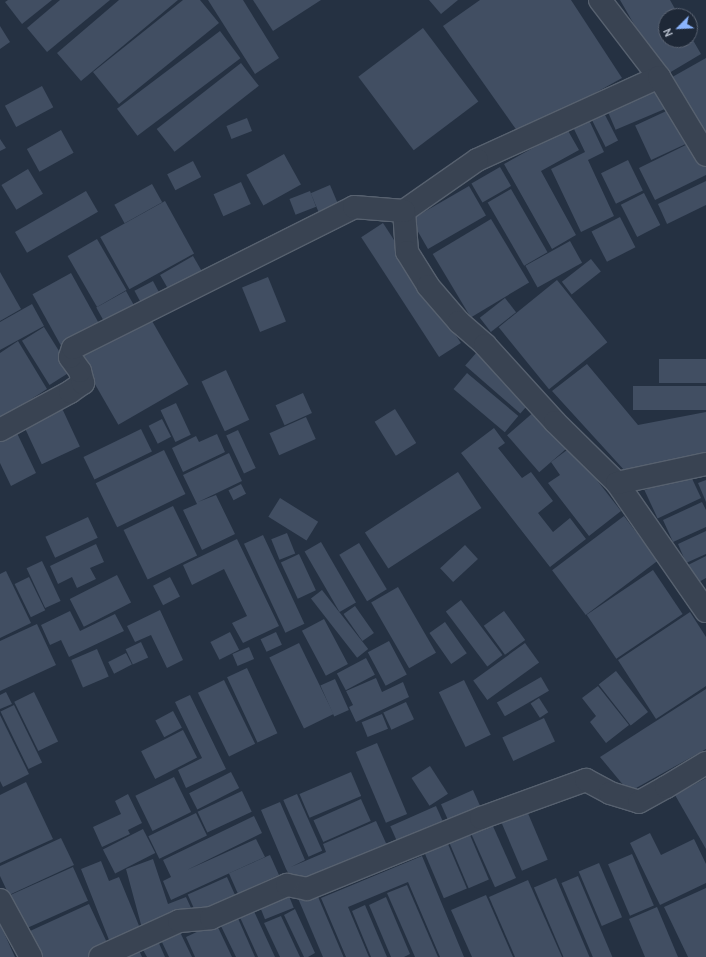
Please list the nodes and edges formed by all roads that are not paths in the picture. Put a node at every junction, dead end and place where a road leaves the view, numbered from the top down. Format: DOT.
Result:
graph roads {
  1 [pos="600,0"];
  2 [pos="659,77"];
  3 [pos="706,156"];
  4 [pos="404,210"];
  5 [pos="0,430"];
  6 [pos="706,464"];
  7 [pos="617,483"];
  8 [pos="706,611"];
  9 [pos="706,762"];
  10 [pos="0,900"];
  11 [pos="31,957"];
  12 [pos="100,957"];
  1 -- 2 [label="street"];
  2 -- 3 [label="street"];
  2 -- 4 [label="street"];
  4 -- 5 [label="street"];
  4 -- 7 [label="street"];
  6 -- 7 [label="street"];
  7 -- 8 [label="street"];
  9 -- 12 [label="street"];
  10 -- 11 [label="street"];
}
